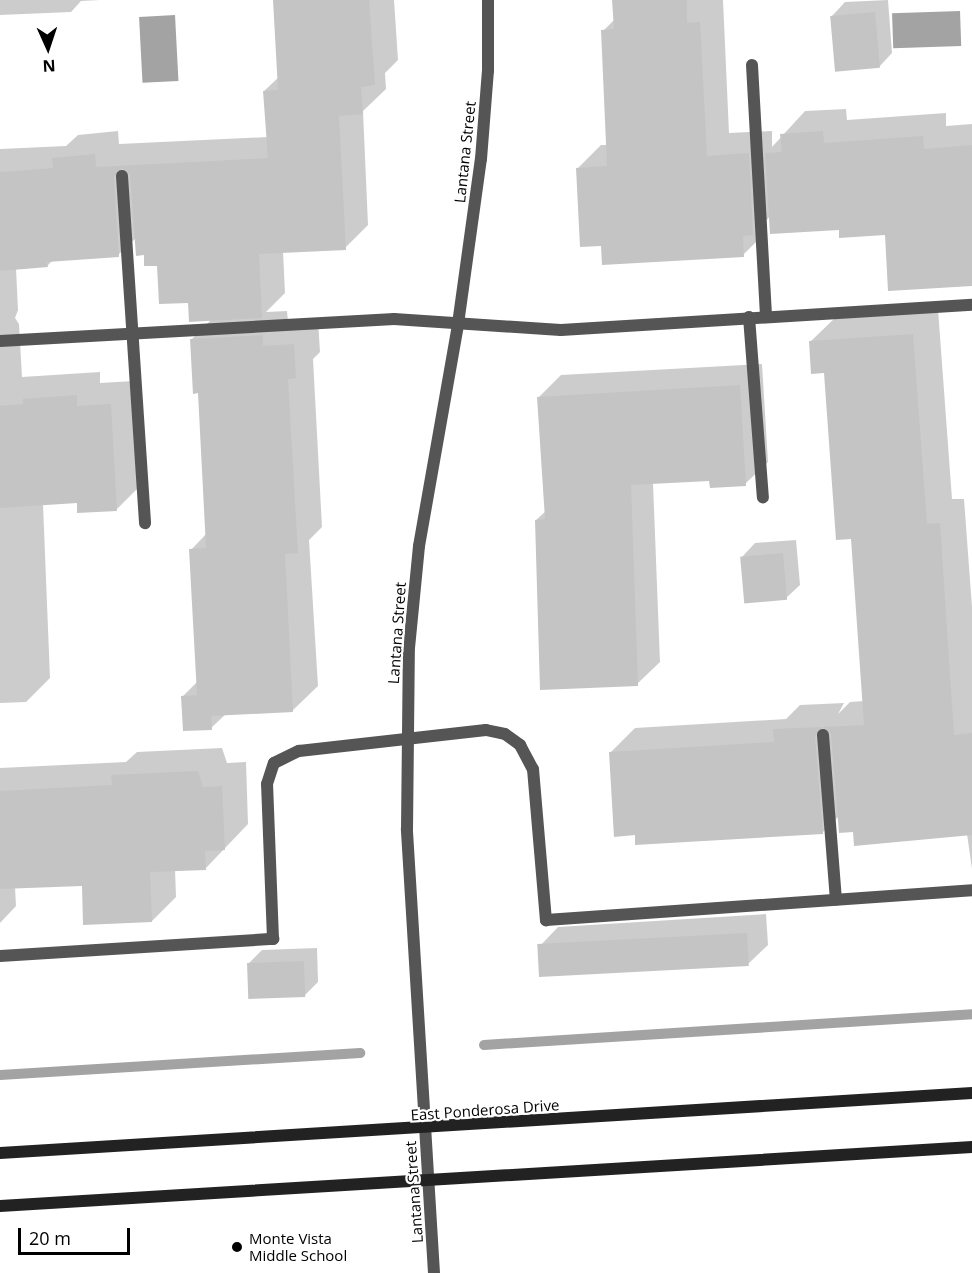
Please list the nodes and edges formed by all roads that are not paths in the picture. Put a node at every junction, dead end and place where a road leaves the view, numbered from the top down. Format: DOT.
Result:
graph roads {
  1 [pos="489,0"];
  2 [pos="752,65"];
  3 [pos="122,176"];
  4 [pos="972,305"];
  5 [pos="766,316"];
  6 [pos="749,317"];
  7 [pos="458,324"];
  8 [pos="133,333"];
  9 [pos="0,341"];
  10 [pos="763,497"];
  11 [pos="145,523"];
  12 [pos="823,735"];
  13 [pos="406,739"];
  14 [pos="972,890"];
  15 [pos="836,899"];
  16 [pos="0,956"];
  17 [pos="972,1093"];
  18 [pos="425,1129"];
  19 [pos="972,1147"];
  20 [pos="0,1153"];
  21 [pos="428,1181"];
  22 [pos="0,1206"];
  23 [pos="434,1273"];
  1 -- 7 [label="street, Lantana Street"];
  2 -- 5 [label="street"];
  3 -- 8 [label="street"];
  4 -- 5 [label="street"];
  5 -- 6 [label="street"];
  6 -- 7 [label="street"];
  6 -- 10 [label="street"];
  7 -- 8 [label="street"];
  7 -- 13 [label="street, Lantana Street"];
  8 -- 9 [label="street"];
  8 -- 11 [label="street"];
  12 -- 15 [label="street"];
  13 -- 15 [label="street"];
  13 -- 16 [label="street"];
  13 -- 18 [label="street, Lantana Street"];
  14 -- 15 [label="street"];
  17 -- 18 [label="main road, East Ponderosa Drive"];
  18 -- 20 [label="main road, East Ponderosa Drive"];
  18 -- 21 [label="street, Lantana Street"];
  19 -- 21 [label="main road"];
  21 -- 22 [label="main road"];
  21 -- 23 [label="street, Lantana Street"];
}
